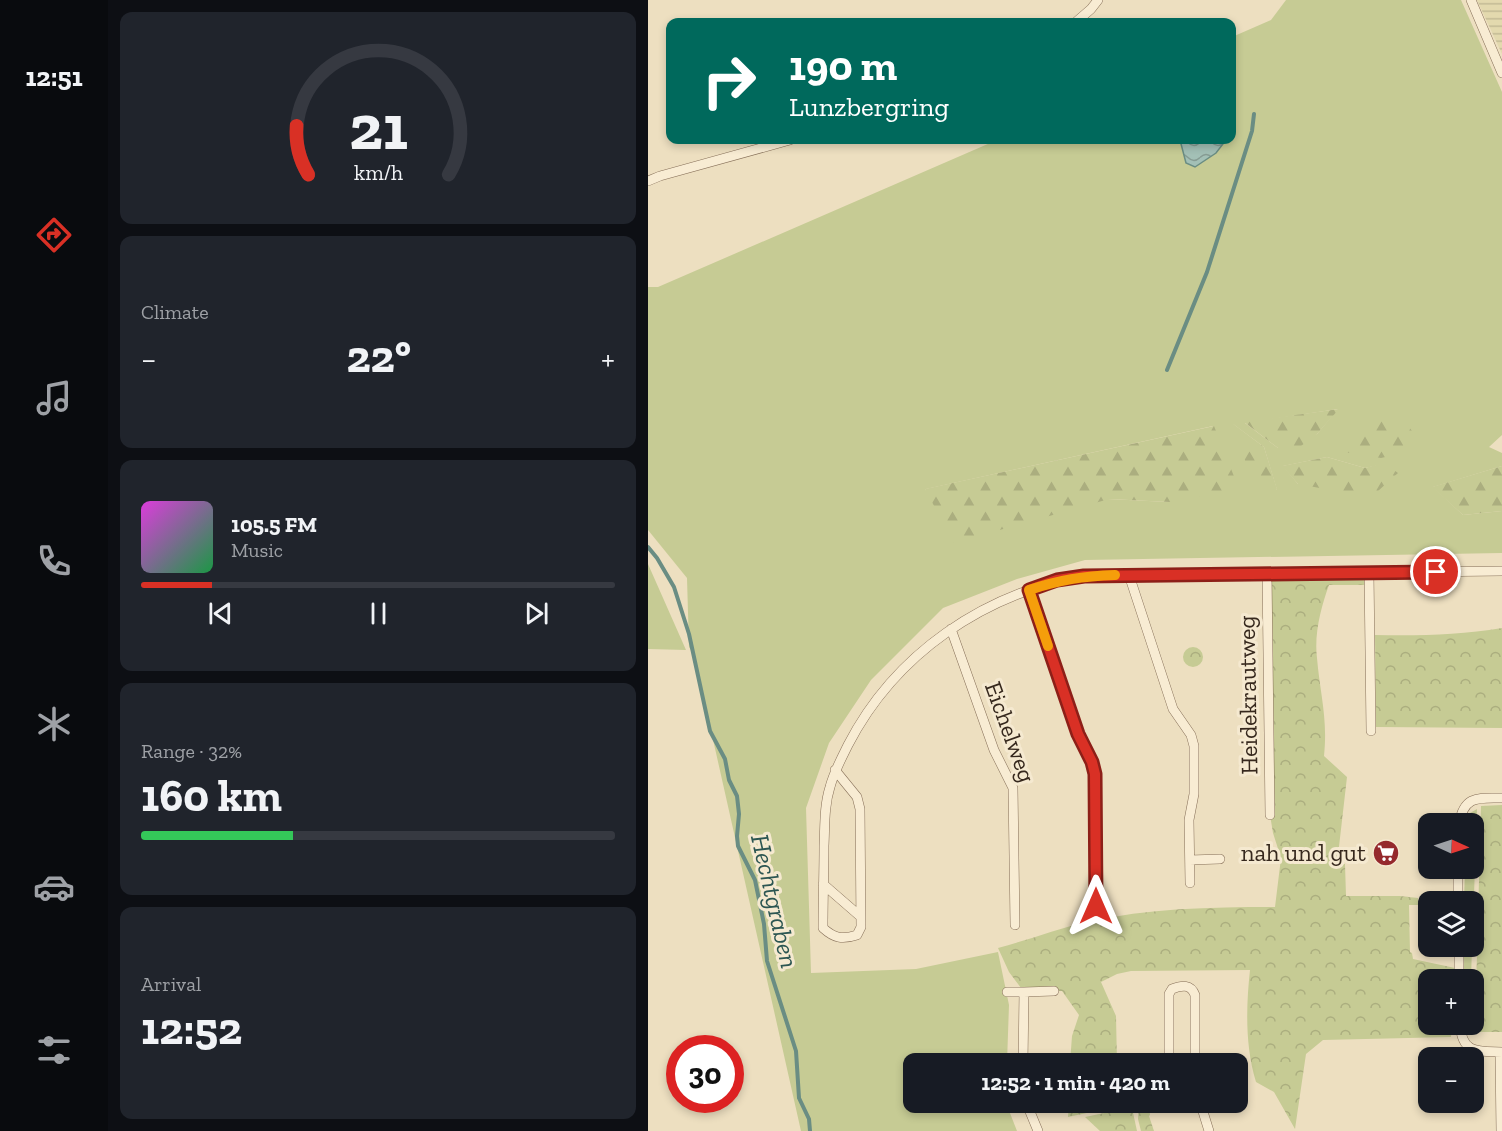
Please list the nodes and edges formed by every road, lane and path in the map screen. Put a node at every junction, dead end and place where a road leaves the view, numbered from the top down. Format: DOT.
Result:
graph roads {
  1 [pos="1098,0"];
  2 [pos="1471,0"];
  3 [pos="1081,18"];
  4 [pos="1502,73"];
  5 [pos="775,144"];
  6 [pos="648,181"];
  7 [pos="1502,571"];
  8 [pos="1369,573"];
  9 [pos="1129,574"];
  10 [pos="1266,574"];
  11 [pos="1029,590"];
  12 [pos="951,628"];
  13 [pos="1371,731"];
  14 [pos="835,770"];
  15 [pos="1502,798"];
  16 [pos="1461,813"];
  17 [pos="1270,815"];
  18 [pos="1190,860"];
  19 [pos="1220,860"];
  20 [pos="1190,883"];
  21 [pos="823,884"];
  22 [pos="1096,906"];
  23 [pos="861,918"];
  24 [pos="1015,925"];
  25 [pos="1054,991"];
  26 [pos="1007,992"];
  27 [pos="1024,992"];
  28 [pos="1461,1035"];
  29 [pos="1501,1052"];
  30 [pos="1023,1053"];
  31 [pos="1169,1053"];
  32 [pos="1195,1053"];
  33 [pos="1031,1113"];
  34 [pos="1203,1113"];
  35 [pos="1038,1131"];
  36 [pos="1209,1131"];
  37 [pos="1501,1131"];
  1 -- 3 [label="street"];
  2 -- 4 [label="street"];
  5 -- 6 [label="street"];
  7 -- 8 [label="street"];
  8 -- 10 [label="street"];
  8 -- 13 [label="street"];
  9 -- 10 [label="street"];
  9 -- 11 [label="street"];
  9 -- 18 [label="street"];
  10 -- 17 [label="street, Heidekrautweg"];
  11 -- 12 [label="street"];
  11 -- 22 [label="street"];
  12 -- 14 [label="street"];
  12 -- 24 [label="street, Eichelweg"];
  14 -- 21 [label="street"];
  14 -- 23 [label="street"];
  15 -- 16 [label="street"];
  18 -- 19 [label="street"];
  18 -- 20 [label="street"];
  21 -- 23 [label="street"];
  21 -- 23 [label="street"];
  25 -- 27 [label="street"];
  26 -- 27 [label="street"];
  27 -- 30 [label="street"];
  28 -- 29 [label="street"];
  29 -- 37 [label="street"];
  31 -- 32 [label="street"];
  33 -- 35 [label="street"];
  34 -- 36 [label="street"];
}
